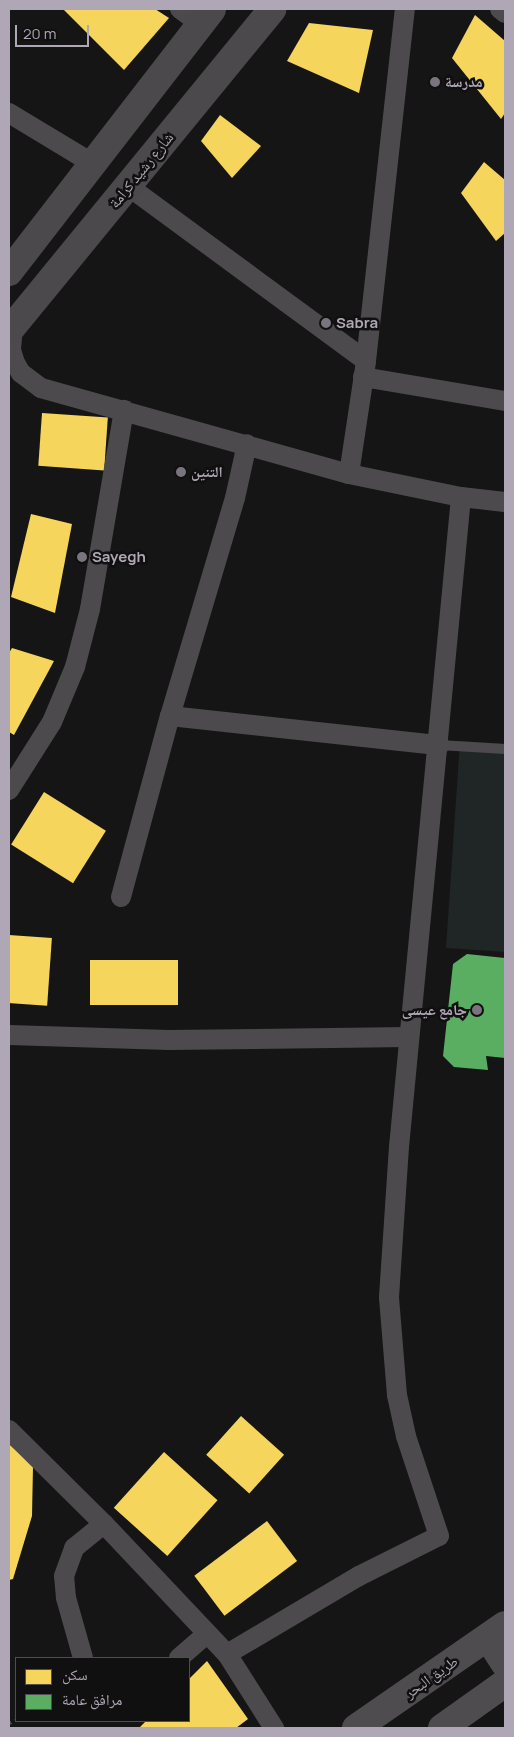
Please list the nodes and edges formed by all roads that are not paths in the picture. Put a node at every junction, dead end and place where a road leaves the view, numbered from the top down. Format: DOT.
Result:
graph roads {
  1 [pos="273,9"];
  2 [pos="405,9"];
  3 [pos="500,9"];
  4 [pos="505,13"];
  5 [pos="197,14"];
  6 [pos="9,113"];
  7 [pos="92,163"];
  8 [pos="128,186"];
  9 [pos="9,272"];
  10 [pos="11,328"];
  11 [pos="364,369"];
  12 [pos="505,401"];
  13 [pos="124,410"];
  14 [pos="247,444"];
  15 [pos="349,474"];
  16 [pos="461,497"];
  17 [pos="505,502"];
  18 [pos="170,716"];
  19 [pos="439,745"];
  20 [pos="505,748"];
  21 [pos="9,790"];
  22 [pos="121,897"];
  23 [pos="9,1036"];
  24 [pos="409,1037"];
  25 [pos="9,1430"];
  26 [pos="104,1524"];
  27 [pos="496,1631"];
  28 [pos="207,1634"];
  29 [pos="227,1654"];
  30 [pos="83,1657"];
  31 [pos="180,1657"];
  32 [pos="505,1664"];
  33 [pos="505,1683"];
  34 [pos="274,1728"];
  35 [pos="356,1728"];
  36 [pos="442,1728"];
  1 -- 8 [label="street, شارع رشيد كرامة"];
  2 -- 11 [label="street"];
  3 -- 4 [label="street"];
  5 -- 7 [label="street"];
  6 -- 7 [label="street"];
  7 -- 9 [label="street"];
  8 -- 10 [label="street, شارع رشيد كرامة"];
  8 -- 11 [label="street"];
  10 -- 13 [label="street"];
  11 -- 12 [label="street"];
  11 -- 15 [label="street"];
  13 -- 14 [label="street"];
  13 -- 21 [label="street"];
  14 -- 15 [label="street"];
  14 -- 18 [label="street"];
  15 -- 16 [label="street"];
  16 -- 17 [label="street"];
  16 -- 19 [label="street"];
  18 -- 19 [label="street"];
  18 -- 22 [label="street"];
  19 -- 20 [label="lane"];
  19 -- 24 [label="street"];
  23 -- 24 [label="street"];
  24 -- 29 [label="street"];
  25 -- 26 [label="street"];
  26 -- 28 [label="street"];
  26 -- 30 [label="street"];
  27 -- 32 [label="highway"];
  27 -- 35 [label="highway, طريق البحر"];
  28 -- 29 [label="street"];
  28 -- 31 [label="street"];
  29 -- 34 [label="street"];
  33 -- 36 [label="highway"];
}
